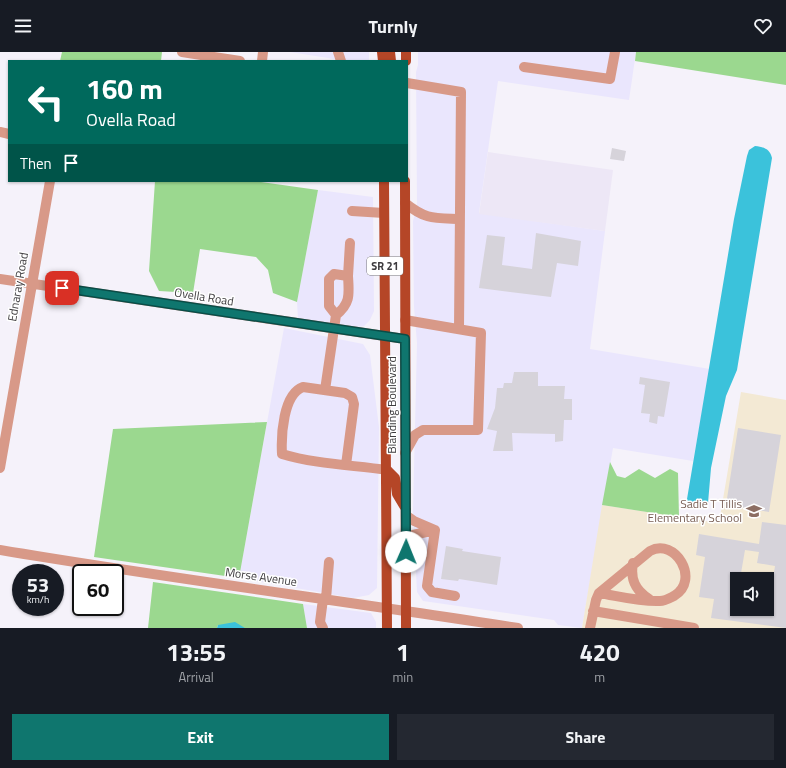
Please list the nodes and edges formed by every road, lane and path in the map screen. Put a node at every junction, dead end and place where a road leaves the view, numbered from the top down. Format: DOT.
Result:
graph roads {
  1 [pos="182,52"];
  2 [pos="615,52"];
  3 [pos="207,59"];
  4 [pos="224,60"];
  5 [pos="524,67"];
  6 [pos="408,83"];
  7 [pos="50,182"];
  8 [pos="384,182"];
  9 [pos="406,182"];
  10 [pos="405,203"];
  11 [pos="352,211"];
  12 [pos="384,213"];
  13 [pos="460,219"];
  14 [pos="350,243"];
  15 [pos="348,276"];
  16 [pos="0,279"];
  17 [pos="32,284"];
  18 [pos="336,315"];
  19 [pos="405,320"];
  20 [pos="333,329"];
  21 [pos="458,329"];
  22 [pos="385,336"];
  23 [pos="405,339"];
  24 [pos="325,390"];
  25 [pos="405,453"];
  26 [pos="346,465"];
  27 [pos="0,468"];
  28 [pos="387,470"];
  29 [pos="407,513"];
  30 [pos="435,530"];
  31 [pos="406,538"];
  32 [pos="0,550"];
  33 [pos="329,562"];
  34 [pos="633,563"];
  35 [pos="599,593"];
  36 [pos="455,596"];
  37 [pos="324,599"];
  38 [pos="651,600"];
  39 [pos="387,607"];
  40 [pos="406,610"];
  41 [pos="593,611"];
  42 [pos="323,628"];
  43 [pos="387,628"];
  44 [pos="406,628"];
  45 [pos="518,628"];
  46 [pos="590,628"];
  47 [pos="694,628"];
  1 -- 3 [label="street"];
  2 -- 5 [label="street"];
  3 -- 4 [label="street"];
  6 -- 13 [label="street"];
  7 -- 17 [label="street, Ednaray Road"];
  8 -- 12 [label="main road, Blanding Boulevard / SR 21"];
  9 -- 10 [label="main road, Blanding Boulevard / SR 21"];
  10 -- 13 [label="street"];
  10 -- 19 [label="main road, Blanding Boulevard / SR 21"];
  11 -- 12 [label="street"];
  12 -- 22 [label="main road, Blanding Boulevard / SR 21"];
  13 -- 21 [label="street"];
  14 -- 15 [label="street"];
  15 -- 18 [label="street"];
  15 -- 18 [label="street"];
  16 -- 17 [label="street, Ovella Road"];
  17 -- 20 [label="street, Ovella Road"];
  17 -- 27 [label="street, Ednaray Road"];
  18 -- 20 [label="street"];
  19 -- 21 [label="street"];
  19 -- 23 [label="main road, Blanding Boulevard / SR 21"];
  20 -- 22 [label="street, Ovella Road"];
  20 -- 24 [label="street"];
  21 -- 25 [label="street"];
  22 -- 23 [label="street, Ovella Road"];
  22 -- 28 [label="main road, Blanding Boulevard / SR 21"];
  23 -- 25 [label="main road, Blanding Boulevard / SR 21"];
  24 -- 26 [label="street"];
  24 -- 26 [label="street"];
  25 -- 29 [label="main road, Blanding Boulevard / SR 21"];
  26 -- 28 [label="street"];
  28 -- 29 [label="main road"];
  28 -- 39 [label="main road, Blanding Boulevard / SR 21"];
  29 -- 30 [label="street"];
  29 -- 31 [label="main road, Blanding Boulevard / SR 21"];
  30 -- 31 [label="street"];
  30 -- 36 [label="street"];
  31 -- 40 [label="main road, Blanding Boulevard / SR 21"];
  32 -- 37 [label="street, Morse Avenue"];
  33 -- 37 [label="street"];
  34 -- 35 [label="street"];
  34 -- 38 [label="street"];
  34 -- 38 [label="street"];
  35 -- 38 [label="street"];
  35 -- 41 [label="street"];
  37 -- 39 [label="street, Morse Avenue"];
  37 -- 42 [label="street"];
  39 -- 40 [label="street, Morse Avenue"];
  39 -- 43 [label="main road, Blanding Boulevard / SR 21"];
  40 -- 44 [label="main road, Blanding Boulevard / SR 21"];
  40 -- 45 [label="street, Morse Avenue"];
  41 -- 46 [label="street"];
  41 -- 47 [label="street"];
}
